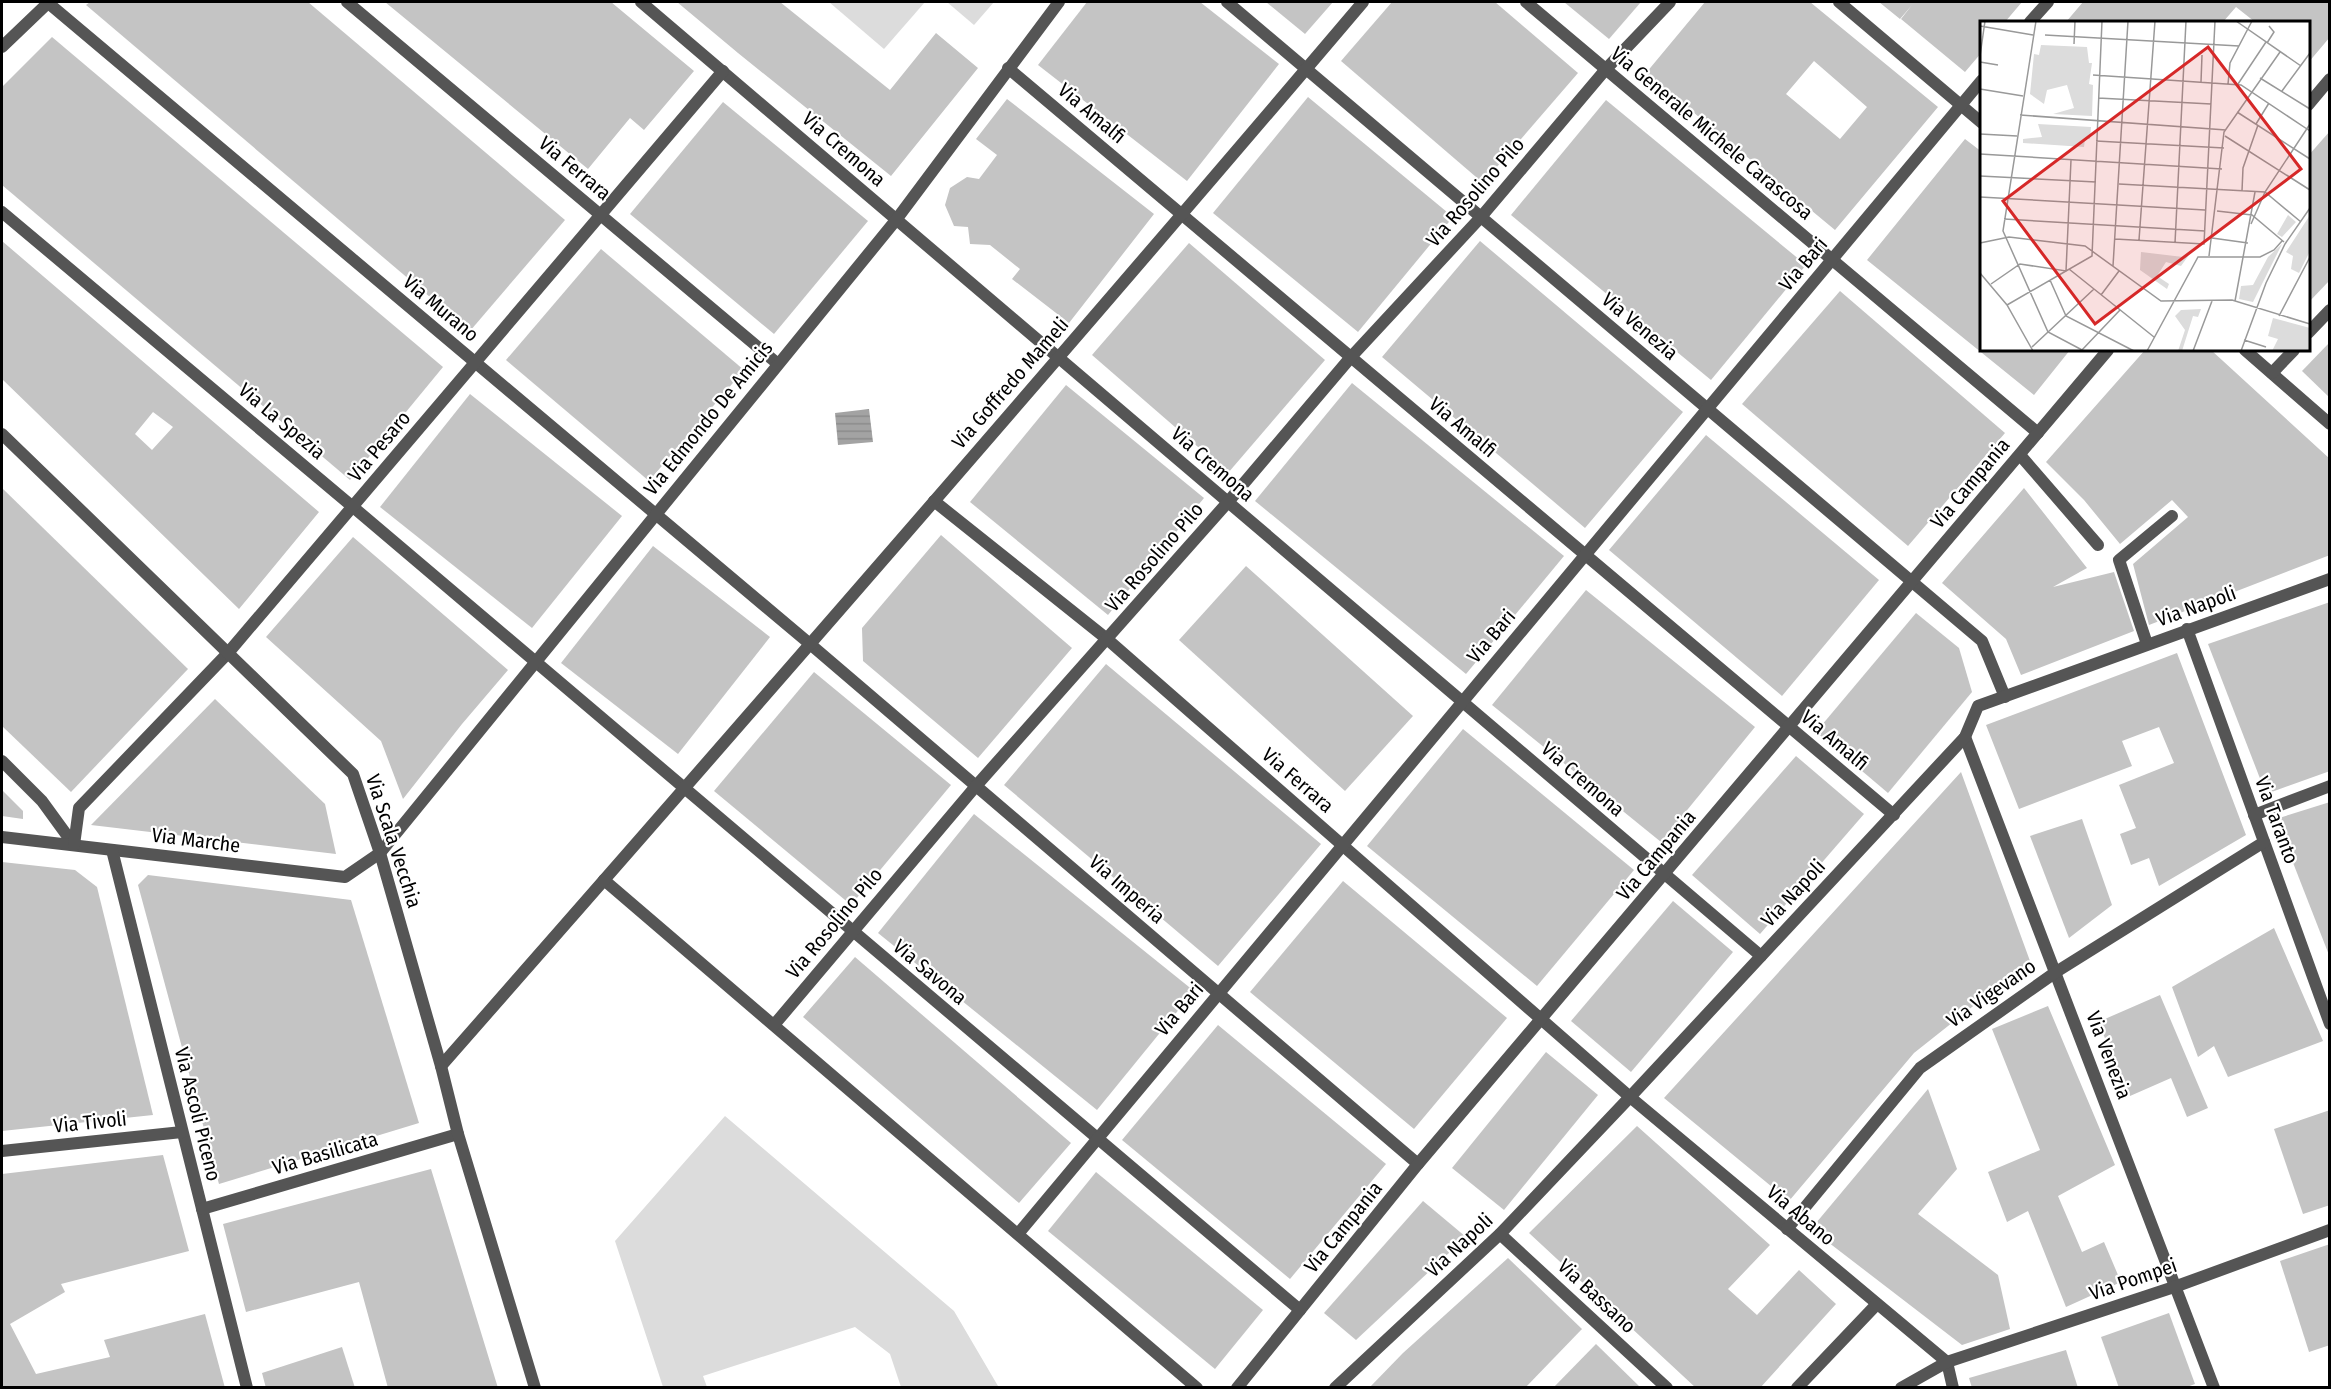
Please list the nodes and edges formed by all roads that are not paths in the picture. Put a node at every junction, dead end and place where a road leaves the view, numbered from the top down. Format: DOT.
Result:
graph roads {
  1 [pos="48,2"];
  2 [pos="347,2"];
  3 [pos="641,2"];
  4 [pos="1059,2"];
  5 [pos="1227,2"];
  6 [pos="1363,2"];
  7 [pos="1526,2"];
  8 [pos="1670,2"];
  9 [pos="1839,2"];
  10 [pos="2048,2"];
  11 [pos="2031,21"];
  12 [pos="2,47"];
  13 [pos="1008,68"];
  14 [pos="1306,68"];
  15 [pos="1606,69"];
  16 [pos="723,71"];
  17 [pos="2330,79"];
  18 [pos="1980,82"];
  19 [pos="2310,103"];
  20 [pos="1960,105"];
  21 [pos="1980,121"];
  22 [pos="2,212"];
  23 [pos="600,215"];
  24 [pos="1182,215"];
  25 [pos="1481,217"];
  26 [pos="896,220"];
  27 [pos="1832,259"];
  28 [pos="2330,310"];
  29 [pos="2310,331"];
  30 [pos="2107,351"];
  31 [pos="2246,351"];
  32 [pos="2293,351"];
  33 [pos="1059,357"];
  34 [pos="1351,357"];
  35 [pos="476,362"];
  36 [pos="778,364"];
  37 [pos="2272,373"];
  38 [pos="1707,408"];
  39 [pos="2330,424"];
  40 [pos="2038,433"];
  41 [pos="2,434"];
  42 [pos="2020,455"];
  43 [pos="934,501"];
  44 [pos="1228,502"];
  45 [pos="353,507"];
  46 [pos="655,513"];
  47 [pos="2172,516"];
  48 [pos="2098,545"];
  49 [pos="1584,555"];
  50 [pos="2330,579"];
  51 [pos="1912,581"];
  52 [pos="2187,629"];
  53 [pos="1107,639"];
  54 [pos="810,644"];
  55 [pos="2147,644"];
  56 [pos="228,653"];
  57 [pos="535,662"];
  58 [pos="2006,697"];
  59 [pos="1462,701"];
  60 [pos="1788,727"];
  61 [pos="1965,737"];
  62 [pos="2,762"];
  63 [pos="976,786"];
  64 [pos="2330,786"];
  65 [pos="685,789"];
  66 [pos="1894,815"];
  67 [pos="2254,815"];
  68 [pos="2,837"];
  69 [pos="2264,842"];
  70 [pos="1342,844"];
  71 [pos="74,845"];
  72 [pos="112,850"];
  73 [pos="380,853"];
  74 [pos="1665,875"];
  75 [pos="604,880"];
  76 [pos="853,932"];
  77 [pos="1761,956"];
  78 [pos="2056,972"];
  79 [pos="1218,993"];
  80 [pos="1541,1020"];
  81 [pos="2330,1024"];
  82 [pos="774,1025"];
  83 [pos="441,1065"];
  84 [pos="1630,1097"];
  85 [pos="182,1132"];
  86 [pos="458,1134"];
  87 [pos="1097,1139"];
  88 [pos="2,1151"];
  89 [pos="1418,1164"];
  90 [pos="202,1209"];
  91 [pos="1787,1229"];
  92 [pos="2330,1230"];
  93 [pos="1018,1234"];
  94 [pos="1500,1234"];
  95 [pos="2177,1286"];
  96 [pos="1877,1304"];
  97 [pos="1300,1310"];
  98 [pos="1947,1362"];
  99 [pos="247,1388"];
  100 [pos="535,1388"];
  101 [pos="1197,1388"];
  102 [pos="1237,1388"];
  103 [pos="1335,1388"];
  104 [pos="1667,1388"];
  105 [pos="1797,1388"];
  106 [pos="1902,1388"];
  107 [pos="1953,1388"];
  108 [pos="2214,1388"];
  1 -- 12 [label="street"];
  1 -- 35 [label="street, Via Murano"];
  2 -- 23 [label="street, Via Ferrara"];
  3 -- 16 [label="street, Via Cremona"];
  4 -- 13 [label="street, Via Edmondo De Amicis"];
  5 -- 14 [label="street, Via Venezia"];
  6 -- 14 [label="street, Via Goffredo Mameli"];
  7 -- 15 [label="street, Via Generale Michele Carascosa"];
  8 -- 15 [label="street, Via Rosolino Pilo"];
  9 -- 20 [label="street"];
  10 -- 11 [label="street"];
  13 -- 24 [label="street, Via Amalfi"];
  13 -- 26 [label="street, Via Edmondo De Amicis"];
  14 -- 24 [label="street, Via Goffredo Mameli"];
  14 -- 25 [label="street, Via Venezia"];
  15 -- 25 [label="street, Via Rosolino Pilo"];
  15 -- 27 [label="street, Via Generale Michele Carascosa"];
  16 -- 23 [label="street, Via Pesaro"];
  16 -- 26 [label="street, Via Cremona"];
  17 -- 19 [label="street"];
  18 -- 20 [label="street, Via Bari"];
  20 -- 21 [label="street"];
  20 -- 27 [label="street, Via Bari"];
  22 -- 45 [label="street, Via La Spezia"];
  23 -- 35 [label="street, Via Pesaro"];
  23 -- 36 [label="street, Via Ferrara"];
  24 -- 33 [label="street, Via Goffredo Mameli"];
  24 -- 34 [label="street, Via Amalfi"];
  25 -- 34 [label="street, Via Rosolino Pilo"];
  25 -- 38 [label="street, Via Venezia"];
  26 -- 33 [label="street, Via Cremona"];
  26 -- 36 [label="street, Via Edmondo De Amicis"];
  27 -- 38 [label="street, Via Bari"];
  27 -- 40 [label="street, Via Generale Michele Carascosa"];
  28 -- 29 [label="street"];
  30 -- 40 [label="street, Via Campania"];
  31 -- 37 [label="street"];
  32 -- 37 [label="street"];
  33 -- 43 [label="street, Via Goffredo Mameli"];
  33 -- 44 [label="street, Via Cremona"];
  34 -- 44 [label="street, Via Rosolino Pilo"];
  34 -- 49 [label="street, Via Amalfi"];
  35 -- 45 [label="street, Via Pesaro"];
  35 -- 46 [label="street, Via Murano"];
  36 -- 46 [label="street, Via Edmondo De Amicis"];
  37 -- 39 [label="street"];
  38 -- 49 [label="street, Via Bari"];
  38 -- 51 [label="street, Via Venezia"];
  40 -- 42 [label="street, Via Campania"];
  41 -- 56 [label="street, Via Scala Vecchia"];
  42 -- 48 [label="street"];
  42 -- 51 [label="street, Via Campania"];
  43 -- 53 [label="street, Via Ferrara"];
  43 -- 54 [label="street, Via Goffredo Mameli"];
  44 -- 53 [label="street, Via Rosolino Pilo"];
  44 -- 59 [label="street, Via Cremona"];
  45 -- 56 [label="street, Via Pesaro"];
  45 -- 57 [label="street, Via La Spezia"];
  46 -- 54 [label="street, Via Murano"];
  46 -- 57 [label="street, Via Edmondo De Amicis"];
  47 -- 55 [label="street"];
  49 -- 59 [label="street, Via Bari"];
  49 -- 60 [label="street, Via Amalfi"];
  50 -- 52 [label="street, Via Napoli"];
  51 -- 58 [label="street, Via Venezia"];
  51 -- 60 [label="street, Via Campania"];
  52 -- 55 [label="street, Via Napoli"];
  52 -- 67 [label="street, Via Taranto"];
  53 -- 63 [label="street, Via Rosolino Pilo"];
  53 -- 70 [label="street, Via Ferrara"];
  54 -- 63 [label="street, Via Imperia"];
  54 -- 65 [label="street, Via Goffredo Mameli"];
  55 -- 58 [label="street, Via Napoli"];
  56 -- 71 [label="street, Via Pesaro"];
  56 -- 73 [label="street, Via Scala Vecchia"];
  57 -- 65 [label="street, Via Savona"];
  57 -- 73 [label="street, Via Edmondo De Amicis"];
  58 -- 61 [label="street, Via Napoli"];
  59 -- 70 [label="street, Via Bari"];
  59 -- 74 [label="street, Via Cremona"];
  60 -- 66 [label="street, Via Amalfi"];
  60 -- 74 [label="street, Via Campania"];
  61 -- 66 [label="street, Via Napoli"];
  61 -- 78 [label="street, Via Venezia"];
  62 -- 71 [label="street"];
  63 -- 76 [label="street, Via Rosolino Pilo"];
  63 -- 79 [label="street, Via Imperia"];
  64 -- 67 [label="street"];
  65 -- 75 [label="street, Via Goffredo Mameli"];
  65 -- 76 [label="street, Via Savona"];
  66 -- 77 [label="street, Via Napoli"];
  67 -- 69 [label="street, Via Taranto"];
  68 -- 71 [label="street, Via Marche"];
  69 -- 78 [label="street, Via Vigevano"];
  69 -- 81 [label="street, Via Taranto"];
  70 -- 79 [label="street, Via Bari"];
  70 -- 80 [label="street, Via Ferrara"];
  71 -- 72 [label="street, Via Marche"];
  72 -- 73 [label="street, Via Marche"];
  72 -- 85 [label="street, Via Ascoli Piceno"];
  73 -- 83 [label="street, Via Scala Vecchia"];
  74 -- 77 [label="street, Via Cremona"];
  74 -- 80 [label="street, Via Campania"];
  75 -- 82 [label="street"];
  75 -- 83 [label="street, Via Goffredo Mameli"];
  76 -- 82 [label="street, Via Rosolino Pilo"];
  76 -- 87 [label="street, Via Savona"];
  77 -- 84 [label="street, Via Napoli"];
  78 -- 91 [label="street, Via Vigevano"];
  78 -- 95 [label="street, Via Venezia"];
  79 -- 87 [label="street, Via Bari"];
  79 -- 89 [label="street, Via Imperia"];
  80 -- 84 [label="street, Via Ferrara"];
  80 -- 89 [label="street, Via Campania"];
  82 -- 93 [label="street"];
  83 -- 86 [label="street, Via Scala Vecchia"];
  84 -- 91 [label="street, Via Abano"];
  84 -- 94 [label="street, Via Napoli"];
  85 -- 88 [label="street, Via Tivoli"];
  85 -- 90 [label="street, Via Ascoli Piceno"];
  86 -- 90 [label="street, Via Basilicata"];
  86 -- 100 [label="street, Via Scala Vecchia"];
  87 -- 93 [label="street, Via Bari"];
  87 -- 97 [label="street, Via Savona"];
  89 -- 97 [label="street, Via Campania"];
  90 -- 99 [label="street, Via Ascoli Piceno"];
  91 -- 96 [label="street, Via Abano"];
  92 -- 95 [label="street, Via Pompei"];
  93 -- 101 [label="street"];
  94 -- 103 [label="street, Via Napoli"];
  94 -- 104 [label="street, Via Bassano"];
  95 -- 98 [label="street, Via Pompei"];
  95 -- 108 [label="street, Via Venezia"];
  96 -- 98 [label="street, Via Abano"];
  96 -- 105 [label="street"];
  97 -- 102 [label="street, Via Campania"];
  98 -- 106 [label="street, Via Pompei"];
  98 -- 107 [label="street"];
}
